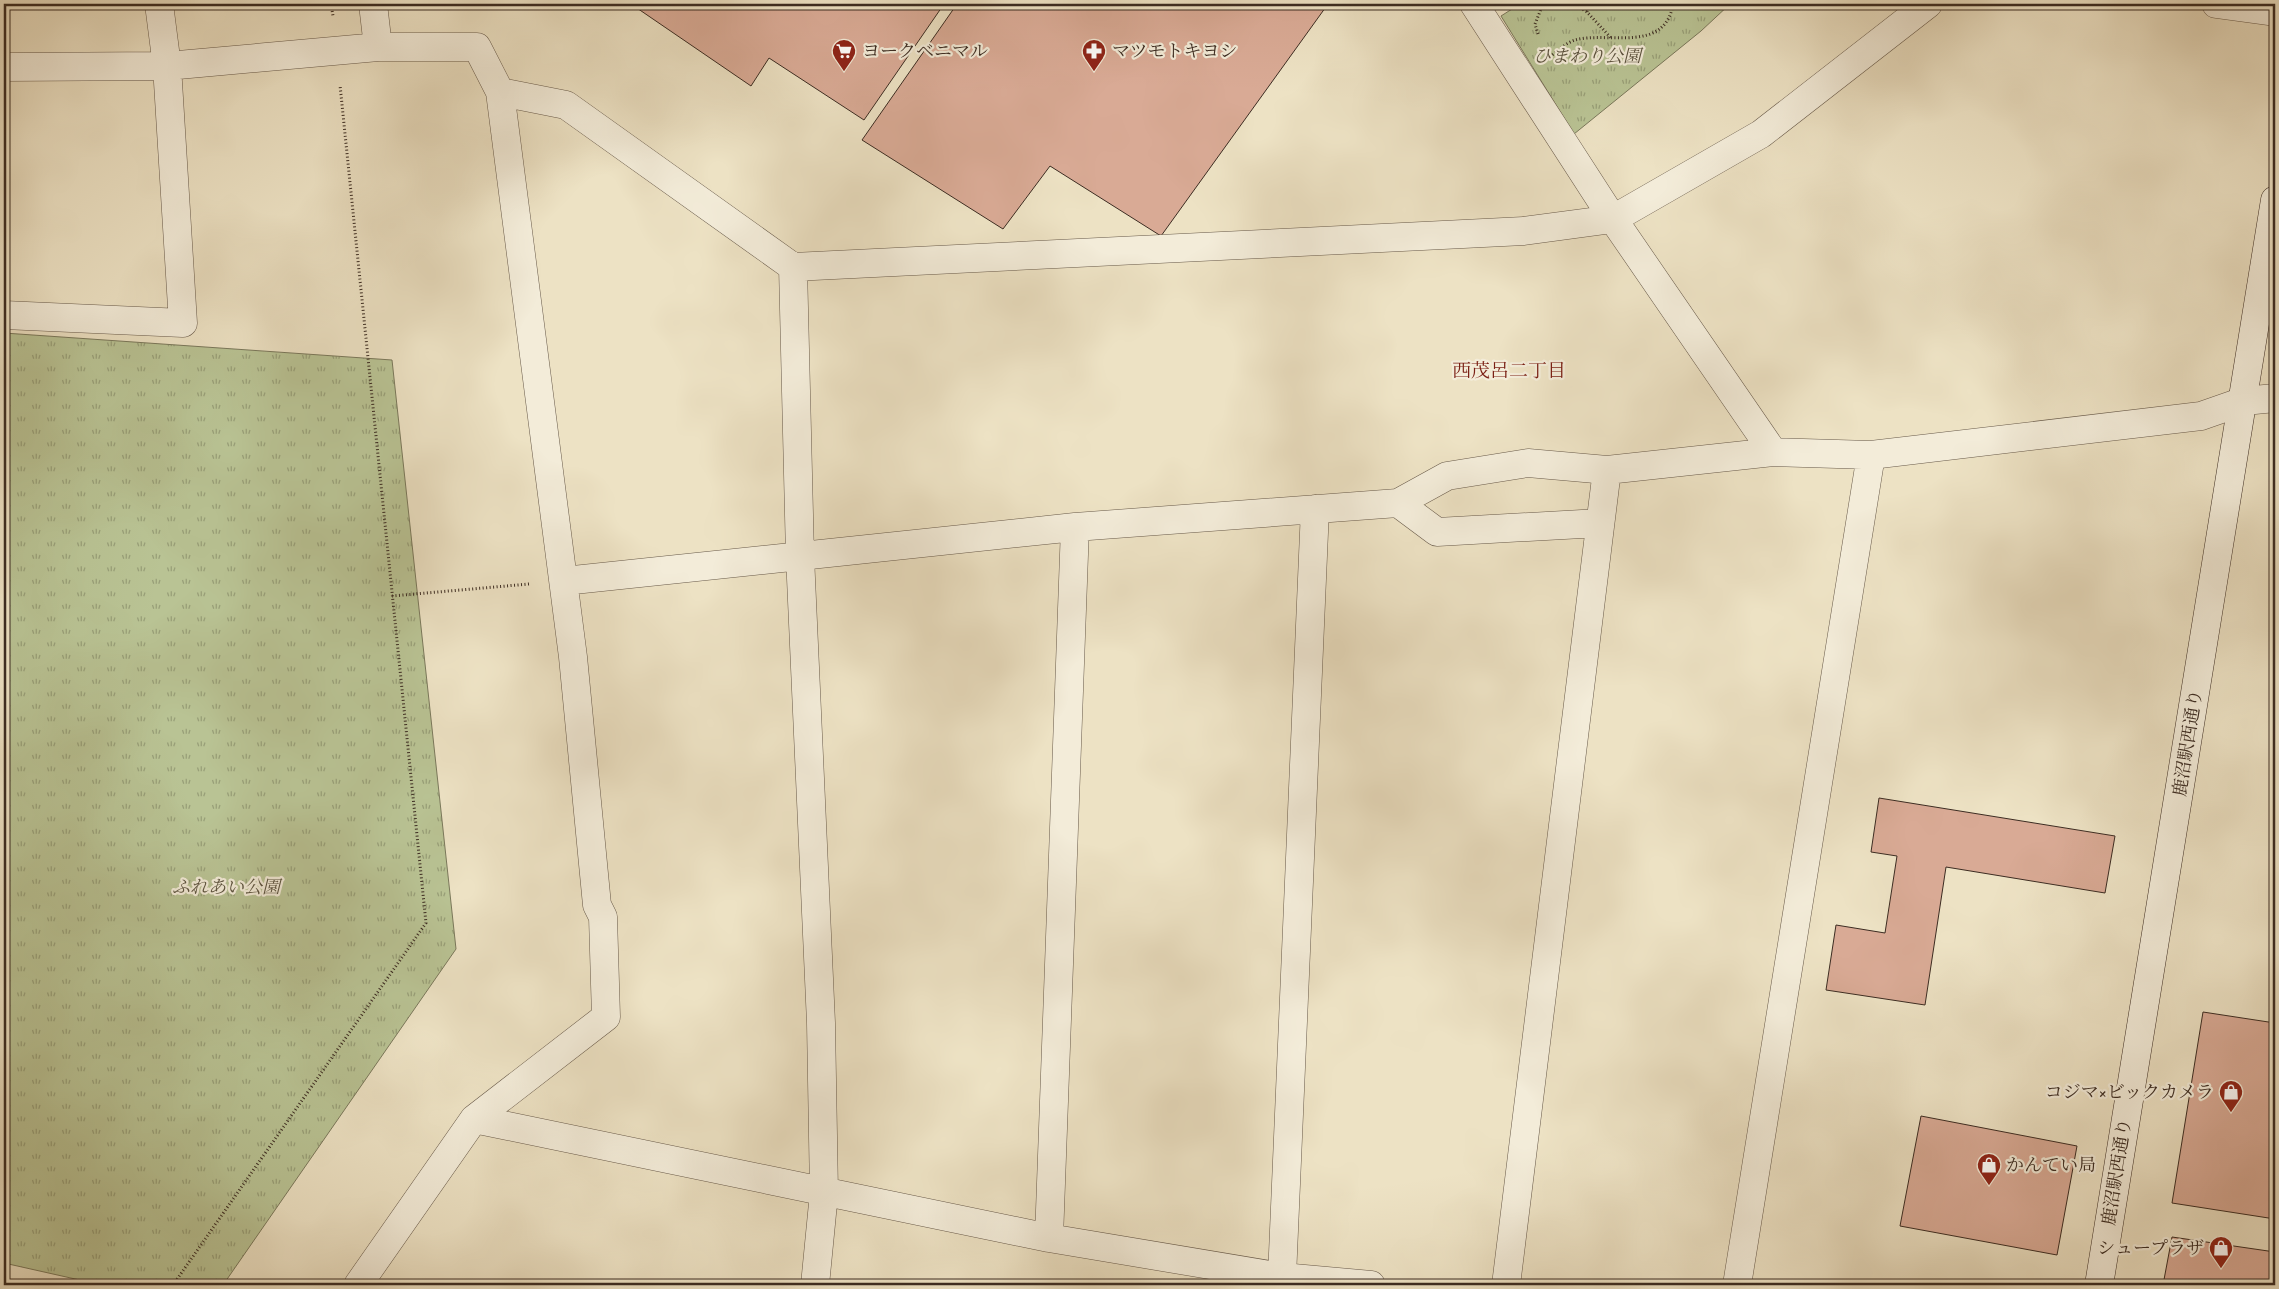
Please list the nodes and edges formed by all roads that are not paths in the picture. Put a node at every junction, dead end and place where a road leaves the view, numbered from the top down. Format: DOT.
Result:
graph roads {
  1 [pos="159,4"];
  2 [pos="373,4"];
  3 [pos="1474,4"];
  4 [pos="1928,4"];
  5 [pos="2216,4"];
  6 [pos="2275,12"];
  7 [pos="378,47"];
  8 [pos="167,66"];
  9 [pos="4,67"];
  10 [pos="500,92"];
  11 [pos="2275,200"];
  12 [pos="1613,219"];
  13 [pos="793,267"];
  14 [pos="4,315"];
  15 [pos="2275,398"];
  16 [pos="2244,401"];
  17 [pos="1773,452"];
  18 [pos="1871,455"];
  19 [pos="1607,470"];
  20 [pos="1398,503"];
  21 [pos="1315,508"];
  22 [pos="1600,523"];
  23 [pos="1075,526"];
  24 [pos="800,556"];
  25 [pos="564,580"];
  26 [pos="474,1119"];
  27 [pos="824,1193"];
  28 [pos="1049,1238"];
  29 [pos="1282,1277"];
  30 [pos="358,1285"];
  31 [pos="815,1285"];
  32 [pos="1371,1285"];
  33 [pos="1506,1285"];
  34 [pos="1737,1285"];
  35 [pos="2099,1285"];
  1 -- 8 [label="street"];
  2 -- 7 [label="street"];
  3 -- 12 [label="street"];
  4 -- 12 [label="street"];
  5 -- 6 [label="street"];
  7 -- 8 [label="street"];
  7 -- 10 [label="street"];
  8 -- 9 [label="street"];
  8 -- 14 [label="street"];
  10 -- 13 [label="street"];
  10 -- 25 [label="street"];
  11 -- 16 [label="street, 鹿沼駅西通り"];
  12 -- 13 [label="street"];
  12 -- 17 [label="street"];
  13 -- 24 [label="street"];
  15 -- 16 [label="street"];
  16 -- 18 [label="street"];
  16 -- 35 [label="street, 鹿沼駅西通り"];
  17 -- 18 [label="street"];
  17 -- 19 [label="street"];
  18 -- 34 [label="street"];
  19 -- 20 [label="street"];
  19 -- 22 [label="street"];
  20 -- 21 [label="street"];
  20 -- 22 [label="street"];
  21 -- 23 [label="street"];
  21 -- 29 [label="street"];
  22 -- 33 [label="street"];
  23 -- 24 [label="street"];
  23 -- 28 [label="street"];
  24 -- 25 [label="street"];
  24 -- 27 [label="street"];
  25 -- 26 [label="street"];
  26 -- 27 [label="street"];
  26 -- 30 [label="street"];
  27 -- 28 [label="street"];
  27 -- 31 [label="street"];
  28 -- 29 [label="street"];
  29 -- 32 [label="street"];
}
